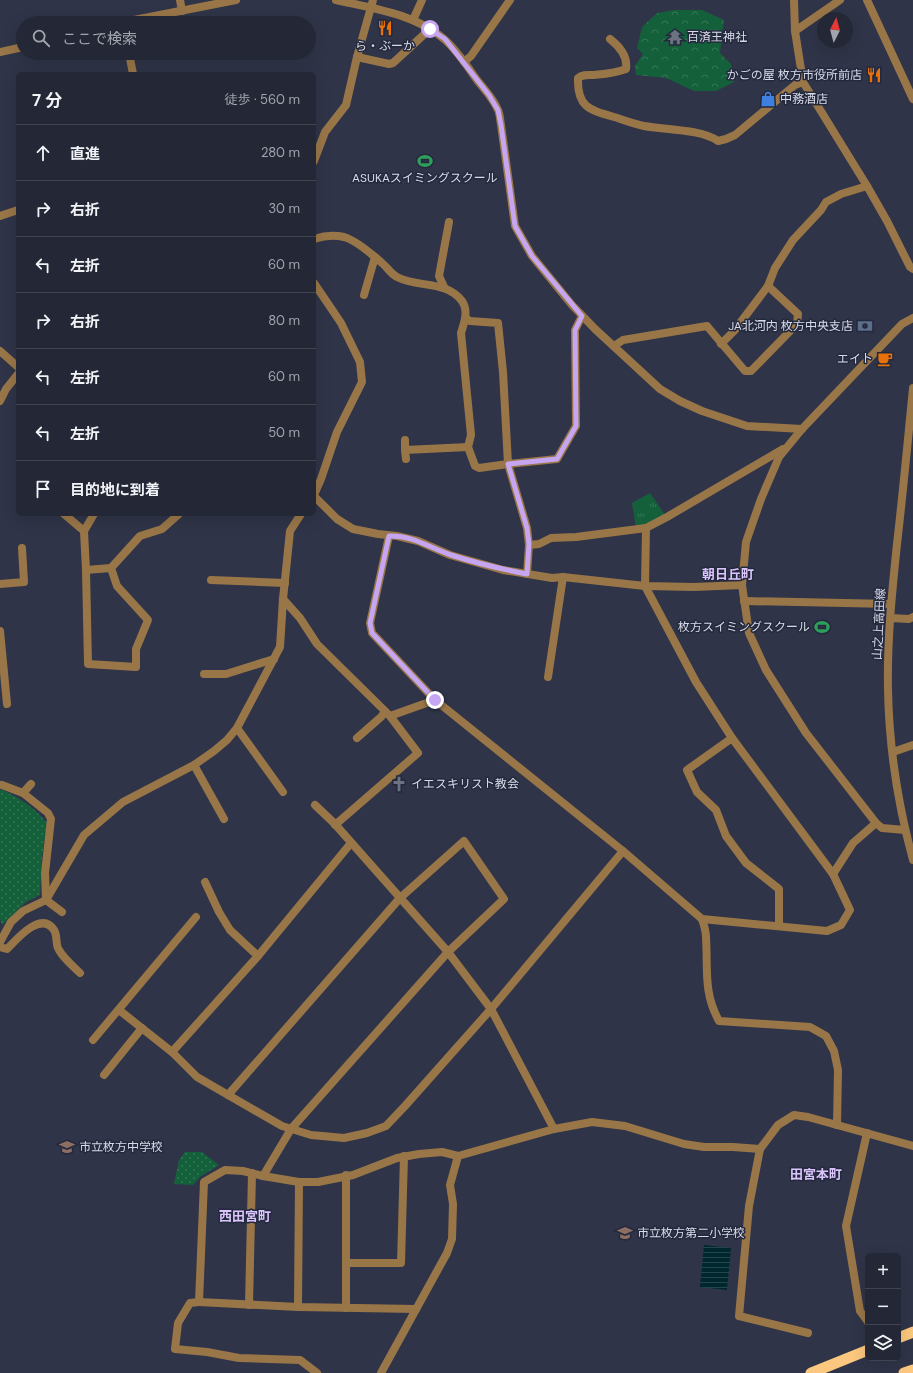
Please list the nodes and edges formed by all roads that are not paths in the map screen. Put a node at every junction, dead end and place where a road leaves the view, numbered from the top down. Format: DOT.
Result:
graph roads {
  1 [pos="180,0"];
  2 [pos="236,0"];
  3 [pos="336,0"];
  4 [pos="422,0"];
  5 [pos="510,0"];
  6 [pos="794,0"];
  7 [pos="840,0"];
  8 [pos="868,0"];
  9 [pos="372,4"];
  10 [pos="182,11"];
  11 [pos="156,16"];
  12 [pos="413,20"];
  13 [pos="430,29"];
  14 [pos="795,31"];
  15 [pos="610,39"];
  16 [pos="16,49"];
  17 [pos="0,52"];
  18 [pos="357,57"];
  19 [pos="130,60"];
  20 [pos="464,62"];
  21 [pos="133,72"];
  22 [pos="803,82"];
  23 [pos="913,99"];
  24 [pos="316,156"];
  25 [pos="867,186"];
  26 [pos="16,211"];
  27 [pos="0,216"];
  28 [pos="449,222"];
  29 [pos="316,239"];
  30 [pos="375,257"];
  31 [pos="913,269"];
  32 [pos="316,286"];
  33 [pos="768,286"];
  34 [pos="444,287"];
  35 [pos="364,295"];
  36 [pos="582,316"];
  37 [pos="465,318"];
  38 [pos="913,318"];
  39 [pos="721,344"];
  40 [pos="614,346"];
  41 [pos="0,351"];
  42 [pos="16,365"];
  43 [pos="16,376"];
  44 [pos="913,388"];
  45 [pos="0,401"];
  46 [pos="802,429"];
  47 [pos="404,440"];
  48 [pos="787,446"];
  49 [pos="468,447"];
  50 [pos="405,450"];
  51 [pos="406,459"];
  52 [pos="508,464"];
  53 [pos="316,491"];
  54 [pos="316,498"];
  55 [pos="66,516"];
  56 [pos="93,516"];
  57 [pos="177,516"];
  58 [pos="300,516"];
  59 [pos="646,528"];
  60 [pos="84,531"];
  61 [pos="389,536"];
  62 [pos="529,544"];
  63 [pos="22,548"];
  64 [pos="111,568"];
  65 [pos="86,570"];
  66 [pos="527,574"];
  67 [pos="562,577"];
  68 [pos="211,580"];
  69 [pos="285,583"];
  70 [pos="0,584"];
  71 [pos="742,585"];
  72 [pos="645,586"];
  73 [pos="283,599"];
  74 [pos="744,601"];
  75 [pos="891,604"];
  76 [pos="913,617"];
  77 [pos="891,618"];
  78 [pos="0,631"];
  79 [pos="274,659"];
  80 [pos="204,674"];
  81 [pos="548,677"];
  82 [pos="435,700"];
  83 [pos="7,704"];
  84 [pos="388,714"];
  85 [pos="237,728"];
  86 [pos="357,738"];
  87 [pos="732,738"];
  88 [pos="913,745"];
  89 [pos="893,752"];
  90 [pos="194,765"];
  91 [pos="31,784"];
  92 [pos="2,785"];
  93 [pos="283,792"];
  94 [pos="22,793"];
  95 [pos="315,805"];
  96 [pos="224,819"];
  97 [pos="876,823"];
  98 [pos="335,824"];
  99 [pos="905,830"];
  100 [pos="352,843"];
  101 [pos="623,851"];
  102 [pos="913,860"];
  103 [pos="834,874"];
  104 [pos="205,882"];
  105 [pos="400,898"];
  106 [pos="46,900"];
  107 [pos="62,912"];
  108 [pos="196,917"];
  109 [pos="702,919"];
  110 [pos="779,926"];
  111 [pos="0,942"];
  112 [pos="0,947"];
  113 [pos="448,952"];
  114 [pos="258,956"];
  115 [pos="80,973"];
  116 [pos="491,1009"];
  117 [pos="119,1010"];
  118 [pos="142,1028"];
  119 [pos="93,1040"];
  120 [pos="172,1052"];
  121 [pos="104,1075"];
  122 [pos="228,1095"];
  123 [pos="838,1125"];
  124 [pos="554,1128"];
  125 [pos="290,1129"];
  126 [pos="867,1133"];
  127 [pos="913,1146"];
  128 [pos="760,1149"];
  129 [pos="404,1156"];
  130 [pos="458,1156"];
  131 [pos="252,1173"];
  132 [pos="346,1175"];
  133 [pos="263,1176"];
  134 [pos="299,1182"];
  135 [pos="346,1262"];
  136 [pos="199,1302"];
  137 [pos="249,1305"];
  138 [pos="298,1307"];
  139 [pos="346,1308"];
  140 [pos="416,1309"];
  141 [pos="865,1318"];
  142 [pos="913,1332"];
  143 [pos="808,1333"];
  144 [pos="901,1337"];
  145 [pos="865,1351"];
  146 [pos="913,1370"];
  147 [pos="317,1373"];
  148 [pos="381,1373"];
  149 [pos="811,1373"];
  150 [pos="904,1373"];
  1 -- 10 [label="street"];
  2 -- 10 [label="street"];
  3 -- 9 [label="street"];
  4 -- 12 [label="street"];
  5 -- 20 [label="street"];
  6 -- 14 [label="street"];
  7 -- 14 [label="street"];
  8 -- 23 [label="street"];
  9 -- 12 [label="street"];
  9 -- 18 [label="street"];
  10 -- 11 [label="street"];
  12 -- 13 [label="street"];
  13 -- 18 [label="street"];
  13 -- 20 [label="street"];
  14 -- 22 [label="street"];
  15 -- 22 [label="street"];
  16 -- 17 [label="street"];
  18 -- 24 [label="street"];
  19 -- 21 [label="street"];
  20 -- 36 [label="street"];
  22 -- 25 [label="street"];
  25 -- 31 [label="street"];
  25 -- 33 [label="street"];
  26 -- 27 [label="street"];
  28 -- 34 [label="street"];
  29 -- 30 [label="street"];
  30 -- 34 [label="street"];
  30 -- 35 [label="street"];
  32 -- 53 [label="street"];
  33 -- 39 [label="street"];
  33 -- 39 [label="street"];
  34 -- 37 [label="street"];
  36 -- 40 [label="street"];
  36 -- 52 [label="street"];
  37 -- 49 [label="street"];
  37 -- 52 [label="street"];
  38 -- 46 [label="street"];
  39 -- 40 [label="street"];
  40 -- 46 [label="street"];
  41 -- 42 [label="street"];
  43 -- 45 [label="street"];
  44 -- 75 [label="street, 山之上高田線"];
  46 -- 48 [label="street"];
  47 -- 50 [label="street"];
  48 -- 59 [label="street"];
  48 -- 71 [label="street"];
  49 -- 50 [label="street"];
  49 -- 52 [label="street"];
  50 -- 51 [label="street"];
  52 -- 62 [label="street"];
  54 -- 61 [label="street"];
  55 -- 60 [label="street"];
  56 -- 60 [label="street"];
  57 -- 64 [label="street"];
  58 -- 69 [label="street"];
  59 -- 62 [label="street"];
  59 -- 72 [label="street"];
  60 -- 65 [label="street"];
  61 -- 66 [label="street"];
  61 -- 82 [label="street"];
  62 -- 66 [label="street"];
  63 -- 70 [label="street"];
  64 -- 65 [label="street"];
  64 -- 65 [label="street"];
  66 -- 67 [label="street"];
  67 -- 72 [label="street"];
  67 -- 81 [label="street"];
  68 -- 69 [label="street"];
  69 -- 73 [label="street"];
  71 -- 72 [label="street"];
  71 -- 74 [label="street"];
  72 -- 87 [label="street"];
  73 -- 79 [label="street"];
  73 -- 84 [label="street"];
  74 -- 75 [label="street"];
  74 -- 97 [label="street"];
  75 -- 77 [label="street, 山之上高田線"];
  76 -- 77 [label="street"];
  77 -- 89 [label="street, 山之上高田線"];
  78 -- 83 [label="street"];
  79 -- 80 [label="street"];
  79 -- 85 [label="street"];
  82 -- 84 [label="street"];
  82 -- 101 [label="street"];
  84 -- 86 [label="street"];
  84 -- 98 [label="street"];
  85 -- 90 [label="street"];
  85 -- 93 [label="street"];
  87 -- 103 [label="street"];
  87 -- 110 [label="street"];
  88 -- 89 [label="street"];
  89 -- 99 [label="street, 山之上高田線"];
  90 -- 96 [label="street"];
  90 -- 106 [label="street"];
  91 -- 94 [label="street"];
  92 -- 94 [label="street"];
  94 -- 106 [label="street"];
  95 -- 98 [label="street"];
  97 -- 99 [label="street"];
  97 -- 103 [label="street"];
  98 -- 100 [label="street"];
  99 -- 102 [label="street, 山之上高田線"];
  100 -- 105 [label="street"];
  100 -- 114 [label="street"];
  101 -- 109 [label="street"];
  101 -- 116 [label="street"];
  103 -- 110 [label="street"];
  104 -- 114 [label="street"];
  105 -- 113 [label="street"];
  105 -- 113 [label="street"];
  105 -- 122 [label="street"];
  106 -- 107 [label="street"];
  106 -- 111 [label="street"];
  108 -- 117 [label="street"];
  109 -- 110 [label="street"];
  109 -- 123 [label="street"];
  112 -- 115 [label="street"];
  113 -- 116 [label="street"];
  113 -- 125 [label="street"];
  114 -- 120 [label="street"];
  116 -- 124 [label="street"];
  116 -- 125 [label="street"];
  117 -- 118 [label="street"];
  117 -- 119 [label="street"];
  118 -- 120 [label="street"];
  118 -- 121 [label="street"];
  120 -- 122 [label="street"];
  122 -- 125 [label="street"];
  123 -- 126 [label="street"];
  123 -- 128 [label="street"];
  124 -- 128 [label="street"];
  124 -- 130 [label="street"];
  125 -- 133 [label="street"];
  126 -- 127 [label="street"];
  126 -- 141 [label="street"];
  128 -- 143 [label="street"];
  129 -- 130 [label="street"];
  129 -- 132 [label="street"];
  129 -- 135 [label="street"];
  130 -- 140 [label="street"];
  131 -- 133 [label="street"];
  131 -- 136 [label="street"];
  131 -- 137 [label="street"];
  132 -- 134 [label="street"];
  132 -- 135 [label="street"];
  133 -- 134 [label="street"];
  134 -- 138 [label="street"];
  135 -- 139 [label="street"];
  136 -- 137 [label="street"];
  136 -- 147 [label="street"];
  137 -- 138 [label="street"];
  138 -- 139 [label="street"];
  139 -- 140 [label="street"];
  140 -- 148 [label="street"];
  142 -- 144 [label="highway"];
  145 -- 149 [label="highway"];
  146 -- 150 [label="highway"];
}
